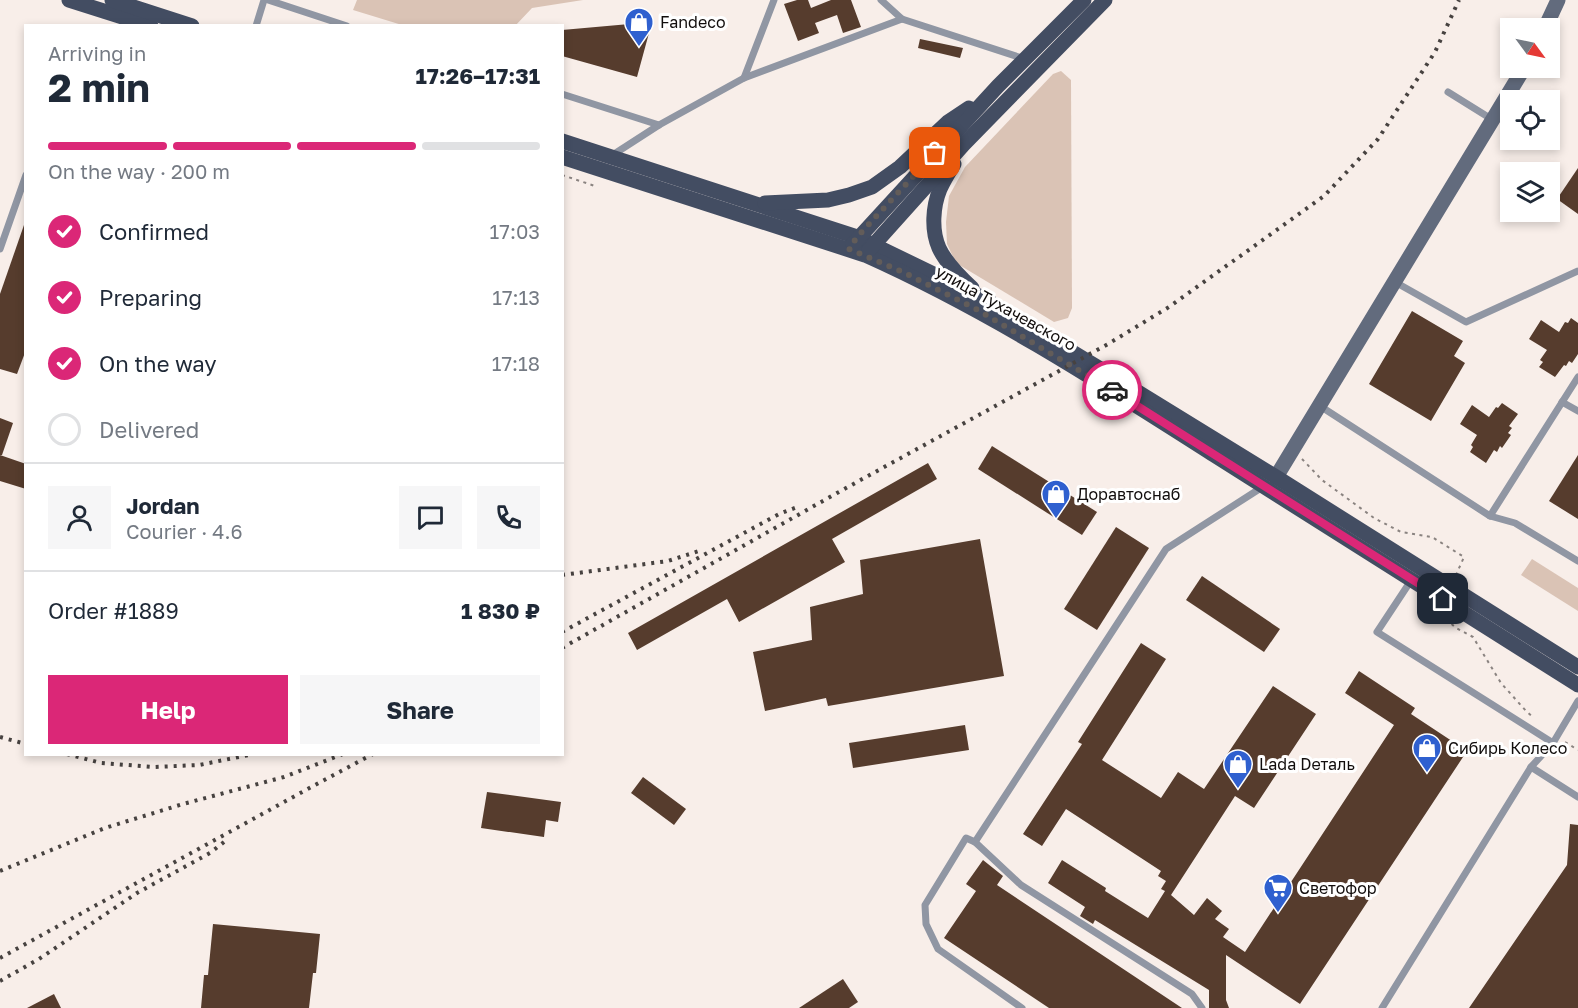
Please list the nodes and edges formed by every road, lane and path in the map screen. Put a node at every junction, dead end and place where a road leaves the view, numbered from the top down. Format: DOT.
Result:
graph roads {
  1 [pos="69,0"];
  2 [pos="112,0"];
  3 [pos="266,0"];
  4 [pos="774,0"];
  5 [pos="881,0"];
  6 [pos="1084,0"];
  7 [pos="1105,0"];
  8 [pos="1558,0"];
  9 [pos="1550,18"];
  10 [pos="902,19"];
  11 [pos="145,24"];
  12 [pos="186,24"];
  13 [pos="257,24"];
  14 [pos="342,24"];
  15 [pos="1025,59"];
  16 [pos="744,78"];
  17 [pos="1518,78"];
  18 [pos="998,86"];
  19 [pos="1448,92"];
  20 [pos="564,95"];
  21 [pos="1493,120"];
  22 [pos="659,125"];
  23 [pos="564,142"];
  24 [pos="964,144"];
  25 [pos="611,156"];
  26 [pos="564,158"];
  27 [pos="564,176"];
  28 [pos="24,181"];
  29 [pos="595,186"];
  30 [pos="753,203"];
  31 [pos="853,243"];
  32 [pos="0,249"];
  33 [pos="869,249"];
  34 [pos="1578,272"];
  35 [pos="1395,282"];
  36 [pos="983,298"];
  37 [pos="1578,377"];
  38 [pos="1562,402"];
  39 [pos="1320,406"];
  40 [pos="1578,411"];
  41 [pos="1270,482"];
  42 [pos="1490,516"];
  43 [pos="1578,561"];
  44 [pos="1416,573"];
  45 [pos="1456,628"];
  46 [pos="1578,667"];
  47 [pos="1578,685"];
  48 [pos="1578,701"];
  49 [pos="1534,717"];
  50 [pos="1555,740"];
  51 [pos="1578,750"];
  52 [pos="1531,767"];
  53 [pos="1578,797"];
  54 [pos="975,842"];
  55 [pos="1022,1008"];
  56 [pos="1202,1008"];
  57 [pos="1382,1008"];
  1 -- 11 [label="main road"];
  2 -- 12 [label="main road"];
  3 -- 13 [label="lane"];
  3 -- 14 [label="lane"];
  4 -- 16 [label="lane"];
  5 -- 10 [label="lane"];
  6 -- 15 [label="main road"];
  7 -- 24 [label="main road"];
  8 -- 9 [label="street"];
  10 -- 15 [label="lane"];
  10 -- 16 [label="lane"];
  15 -- 18 [label="main road"];
  16 -- 22 [label="lane"];
  17 -- 21 [label="street"];
  18 -- 30 [label="main road"];
  18 -- 31 [label="main road"];
  19 -- 21 [label="lane"];
  20 -- 22 [label="lane"];
  21 -- 35 [label="street"];
  22 -- 25 [label="lane"];
  23 -- 25 [label="main road, улица Тухачевского"];
  24 -- 33 [label="main road"];
  24 -- 36 [label="main road"];
  25 -- 30 [label="main road, улица Тухачевского"];
  26 -- 31 [label="main road, улица Тухачевского"];
  27 -- 29 [label="path"];
  28 -- 32 [label="lane"];
  30 -- 31 [label="main road, улица Тухачевского"];
  31 -- 33 [label="main road, улица Тухачевского"];
  33 -- 36 [label="main road, улица Тухачевского"];
  33 -- 41 [label="main road, улица Тухачевского"];
  34 -- 35 [label="lane"];
  35 -- 39 [label="street"];
  36 -- 41 [label="main road, улица Тухачевского"];
  37 -- 38 [label="lane"];
  38 -- 40 [label="lane"];
  38 -- 42 [label="lane"];
  39 -- 41 [label="street"];
  39 -- 42 [label="lane"];
  41 -- 44 [label="main road, улица Тухачевского"];
  41 -- 54 [label="lane"];
  42 -- 43 [label="lane"];
  44 -- 46 [label="main road, улица Тухачевского"];
  44 -- 47 [label="main road, улица Тухачевского"];
  44 -- 50 [label="lane"];
  45 -- 49 [label="path"];
  48 -- 50 [label="lane"];
  50 -- 51 [label="path"];
  50 -- 52 [label="lane"];
  52 -- 53 [label="lane"];
  52 -- 57 [label="lane"];
  54 -- 55 [label="lane"];
  54 -- 56 [label="lane"];
}
